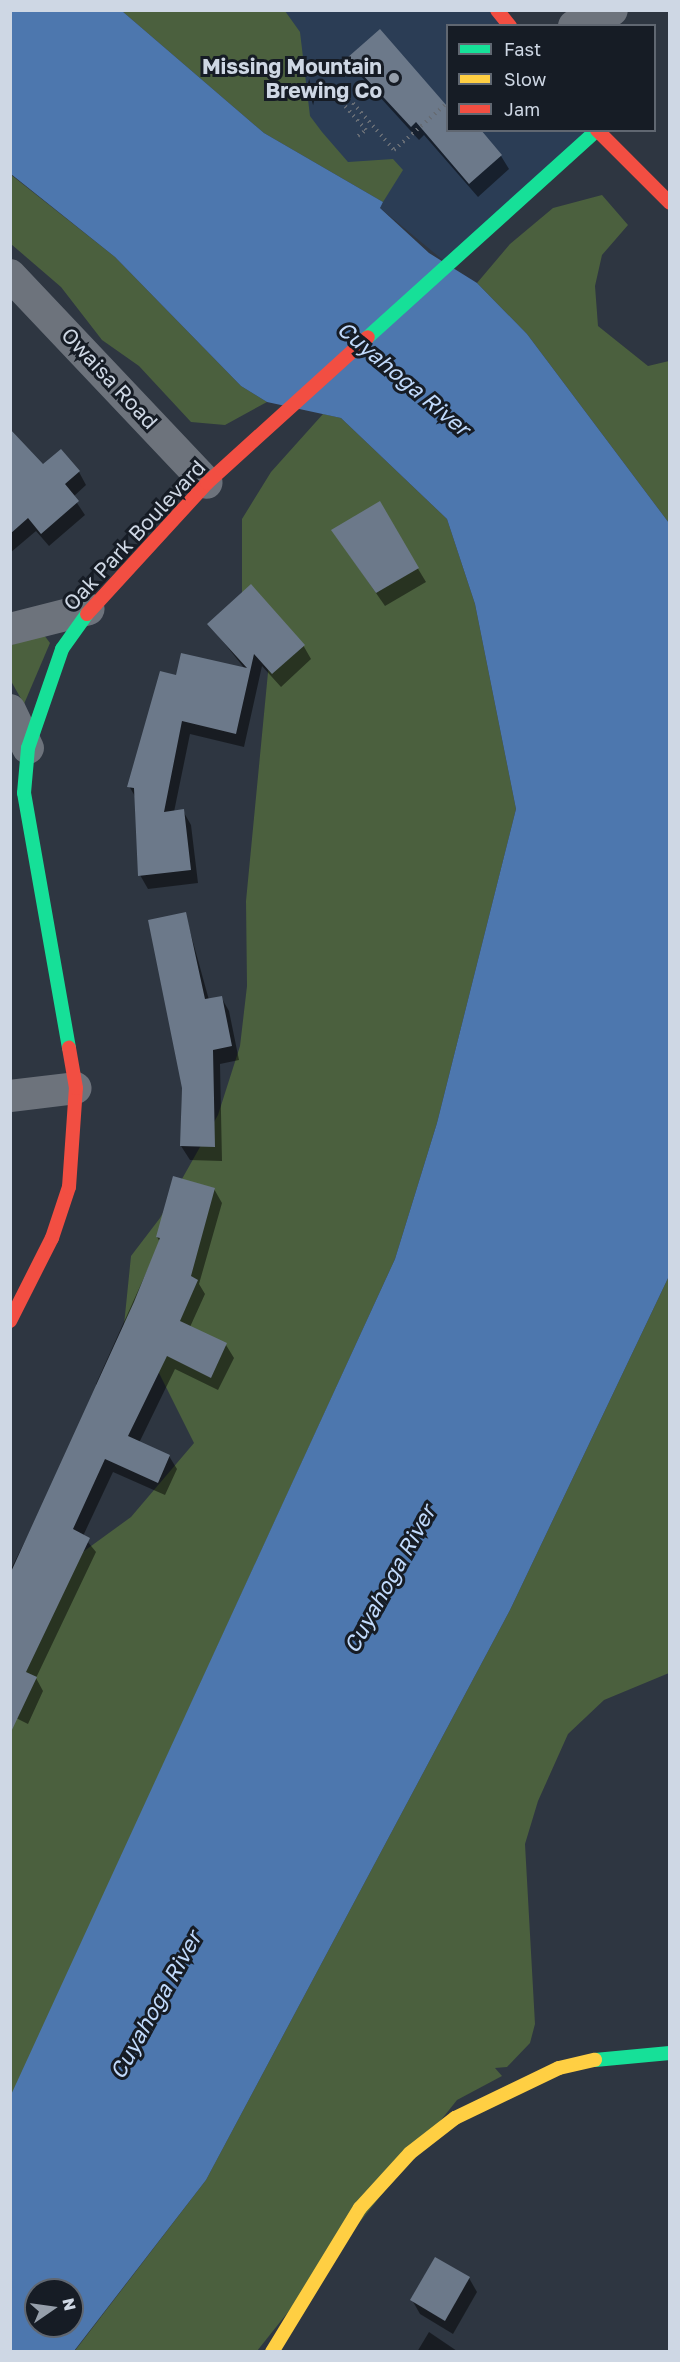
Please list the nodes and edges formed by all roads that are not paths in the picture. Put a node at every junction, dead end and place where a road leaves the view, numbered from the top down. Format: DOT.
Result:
graph roads {
  1 [pos="497,10"];
  2 [pos="612,10"];
  3 [pos="508,24"];
  4 [pos="579,24"];
  5 [pos="595,132"];
  6 [pos="599,132"];
  7 [pos="669,203"];
  8 [pos="10,275"];
  9 [pos="207,483"];
  10 [pos="89,609"];
  11 [pos="10,629"];
  12 [pos="10,710"];
  13 [pos="28,748"];
  14 [pos="76,1088"];
  15 [pos="10,1096"];
  16 [pos="10,1321"];
  17 [pos="669,2053"];
  18 [pos="273,2352"];
  1 -- 3 [label="street"];
  2 -- 4 [label="street"];
  5 -- 9 [label="street, Oak Park Boulevard"];
  6 -- 7 [label="street"];
  8 -- 9 [label="street, Owaisa Road"];
  9 -- 10 [label="street, Oak Park Boulevard"];
  10 -- 11 [label="street"];
  10 -- 13 [label="street, Oak Park Boulevard"];
  12 -- 13 [label="street"];
  13 -- 14 [label="street, Oak Park Boulevard"];
  14 -- 15 [label="street"];
  14 -- 16 [label="street, Oak Park Boulevard"];
  17 -- 18 [label="street"];
}
